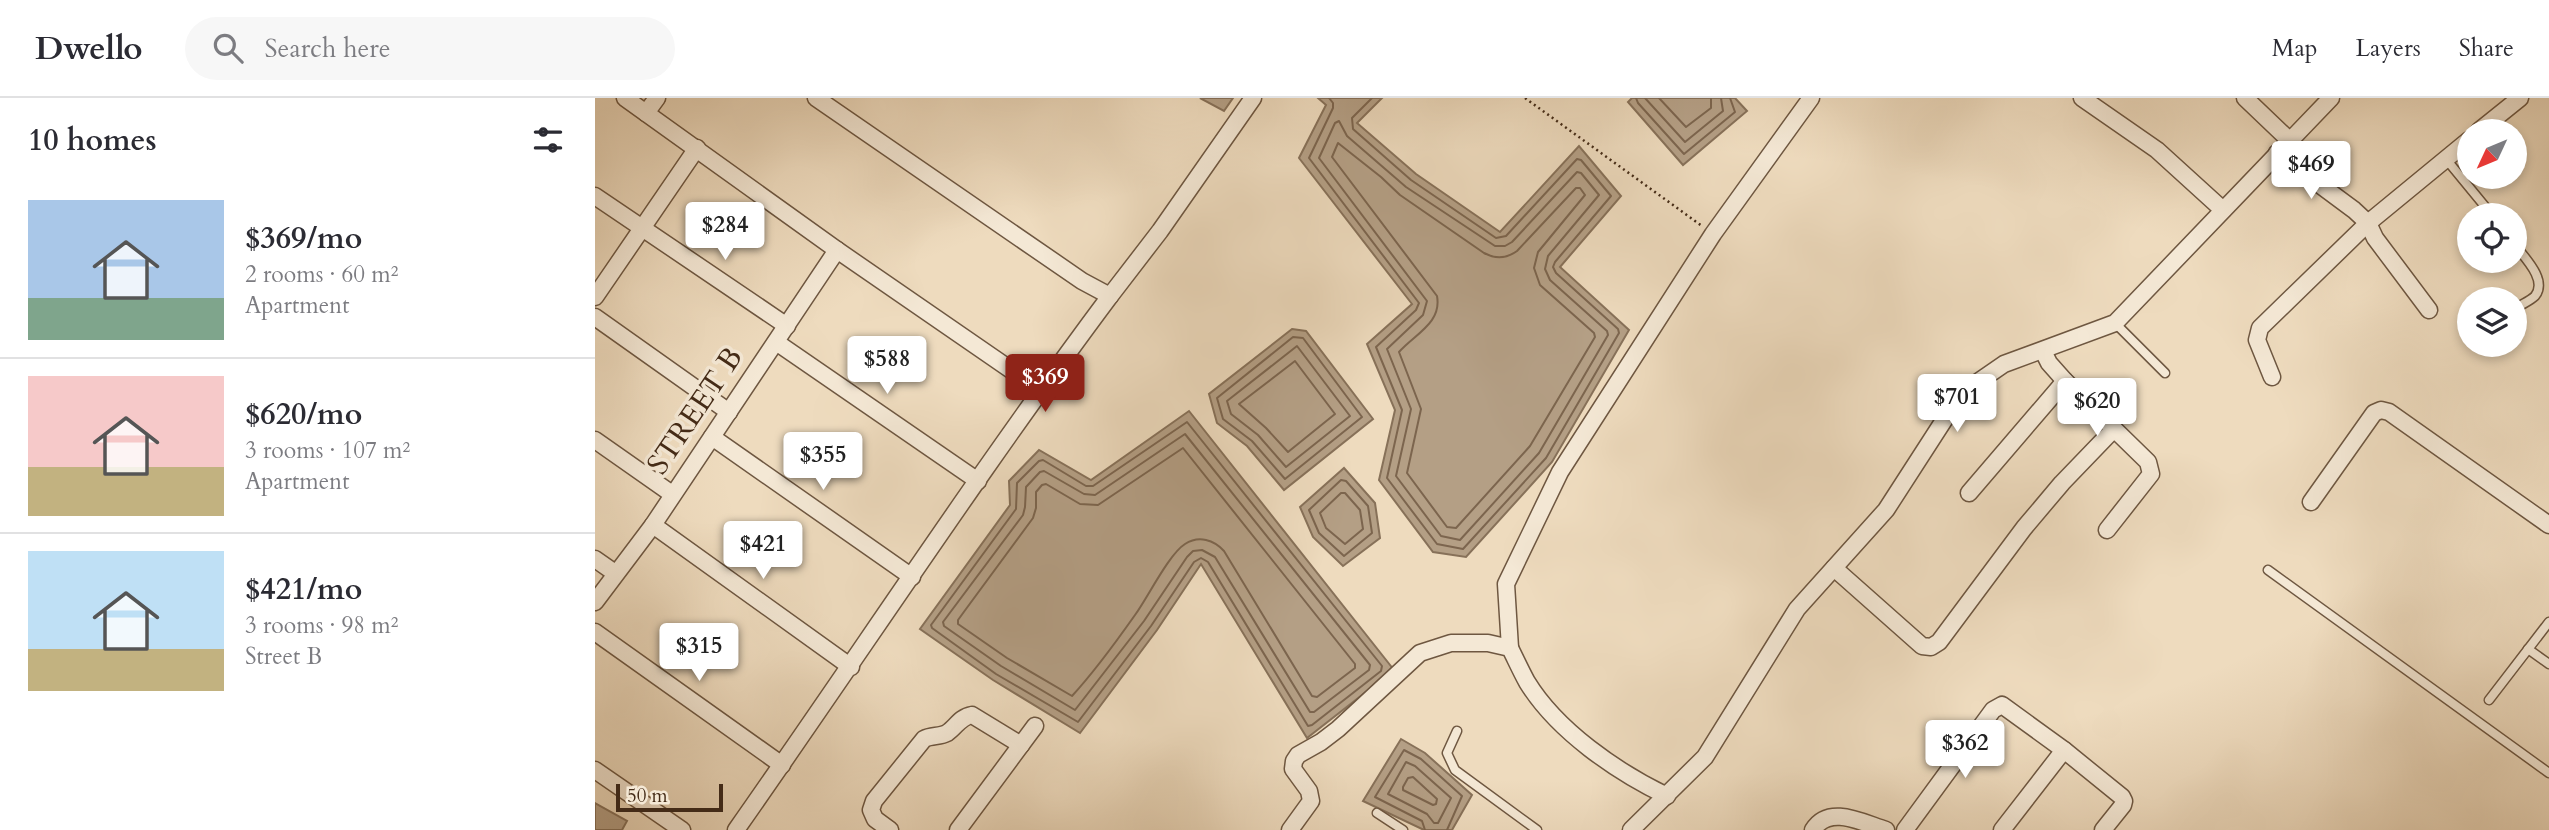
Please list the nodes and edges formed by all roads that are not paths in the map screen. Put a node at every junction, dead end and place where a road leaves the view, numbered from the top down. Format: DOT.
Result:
graph roads {
  1 [pos="625,98"];
  2 [pos="657,98"];
  3 [pos="816,98"];
  4 [pos="1253,98"];
  5 [pos="1811,98"];
  6 [pos="2082,98"];
  7 [pos="2245,98"];
  8 [pos="2331,98"];
  9 [pos="2520,98"];
  10 [pos="646,113"];
  11 [pos="2494,119"];
  12 [pos="2289,140"];
  13 [pos="697,148"];
  14 [pos="2457,150"];
  15 [pos="2277,153"];
  16 [pos="2446,159"];
  17 [pos="595,196"];
  18 [pos="2482,203"];
  19 [pos="2224,210"];
  20 [pos="2368,223"];
  21 [pos="643,229"];
  22 [pos="837,250"];
  23 [pos="2527,261"];
  24 [pos="1110,296"];
  25 [pos="595,297"];
  26 [pos="2527,301"];
  27 [pos="2429,310"];
  28 [pos="595,317"];
  29 [pos="2115,323"];
  30 [pos="787,326"];
  31 [pos="776,342"];
  32 [pos="2043,351"];
  33 [pos="2165,373"];
  34 [pos="2272,377"];
  35 [pos="2065,381"];
  36 [pos="1040,390"];
  37 [pos="729,412"];
  38 [pos="2115,429"];
  39 [pos="712,437"];
  40 [pos="595,440"];
  41 [pos="978,481"];
  42 [pos="1969,493"];
  43 [pos="672,495"];
  44 [pos="2311,502"];
  45 [pos="653,525"];
  46 [pos="2549,525"];
  47 [pos="2107,530"];
  48 [pos="595,559"];
  49 [pos="1834,568"];
  50 [pos="2268,570"];
  51 [pos="615,573"];
  52 [pos="912,577"];
  53 [pos="595,602"];
  54 [pos="2549,622"];
  55 [pos="595,632"];
  56 [pos="1510,649"];
  57 [pos="2528,649"];
  58 [pos="2549,664"];
  59 [pos="851,667"];
  60 [pos="2489,700"];
  61 [pos="1035,726"];
  62 [pos="1457,730"];
  63 [pos="1021,745"];
  64 [pos="2064,750"];
  65 [pos="782,765"];
  66 [pos="595,770"];
  67 [pos="2549,773"];
  68 [pos="1667,796"];
  69 [pos="1377,813"];
  70 [pos="1633,829"];
  71 [pos="682,830"];
  72 [pos="736,830"];
  73 [pos="890,830"];
  74 [pos="958,830"];
  75 [pos="1290,830"];
  76 [pos="1403,830"];
  77 [pos="1537,830"];
  78 [pos="1813,830"];
  79 [pos="1887,830"];
  80 [pos="1905,830"];
  81 [pos="2002,830"];
  82 [pos="2103,830"];
  1 -- 10 [label="street"];
  2 -- 10 [label="street"];
  3 -- 24 [label="street"];
  4 -- 24 [label="street"];
  5 -- 56 [label="street"];
  6 -- 19 [label="street"];
  7 -- 12 [label="street"];
  8 -- 12 [label="street"];
  9 -- 11 [label="street"];
  10 -- 13 [label="street"];
  12 -- 15 [label="street"];
  13 -- 21 [label="street"];
  13 -- 22 [label="street"];
  14 -- 16 [label="street"];
  15 -- 19 [label="street"];
  15 -- 20 [label="street"];
  16 -- 18 [label="lane"];
  16 -- 20 [label="street"];
  17 -- 21 [label="street"];
  19 -- 29 [label="street"];
  20 -- 27 [label="street"];
  20 -- 34 [label="street"];
  21 -- 25 [label="street"];
  21 -- 30 [label="street"];
  22 -- 30 [label="street, STREET B"];
  22 -- 36 [label="street"];
  23 -- 26 [label="lane"];
  24 -- 36 [label="street"];
  28 -- 37 [label="street"];
  29 -- 32 [label="street"];
  29 -- 33 [label="lane"];
  30 -- 31 [label="street, STREET B"];
  31 -- 37 [label="street, STREET B"];
  31 -- 41 [label="street"];
  32 -- 35 [label="street"];
  32 -- 49 [label="street"];
  35 -- 38 [label="street"];
  35 -- 42 [label="street"];
  36 -- 41 [label="street"];
  37 -- 39 [label="street, STREET B"];
  38 -- 47 [label="street"];
  38 -- 49 [label="street"];
  39 -- 43 [label="street, STREET B"];
  39 -- 52 [label="street"];
  40 -- 43 [label="street"];
  41 -- 52 [label="street"];
  43 -- 45 [label="street, STREET B"];
  44 -- 46 [label="street"];
  45 -- 51 [label="street, STREET B"];
  45 -- 59 [label="street"];
  48 -- 51 [label="street"];
  49 -- 68 [label="street"];
  50 -- 67 [label="lane"];
  51 -- 53 [label="street, STREET B"];
  52 -- 59 [label="street"];
  54 -- 57 [label="lane"];
  55 -- 65 [label="street"];
  56 -- 68 [label="street"];
  56 -- 75 [label="street"];
  57 -- 58 [label="lane"];
  57 -- 60 [label="lane"];
  59 -- 65 [label="street"];
  61 -- 63 [label="street"];
  62 -- 77 [label="lane"];
  63 -- 73 [label="street"];
  63 -- 74 [label="street"];
  64 -- 80 [label="street"];
  64 -- 81 [label="street"];
  64 -- 82 [label="street"];
  65 -- 72 [label="street"];
  66 -- 71 [label="street"];
  68 -- 70 [label="street"];
  69 -- 76 [label="lane"];
  78 -- 79 [label="street"];
}
